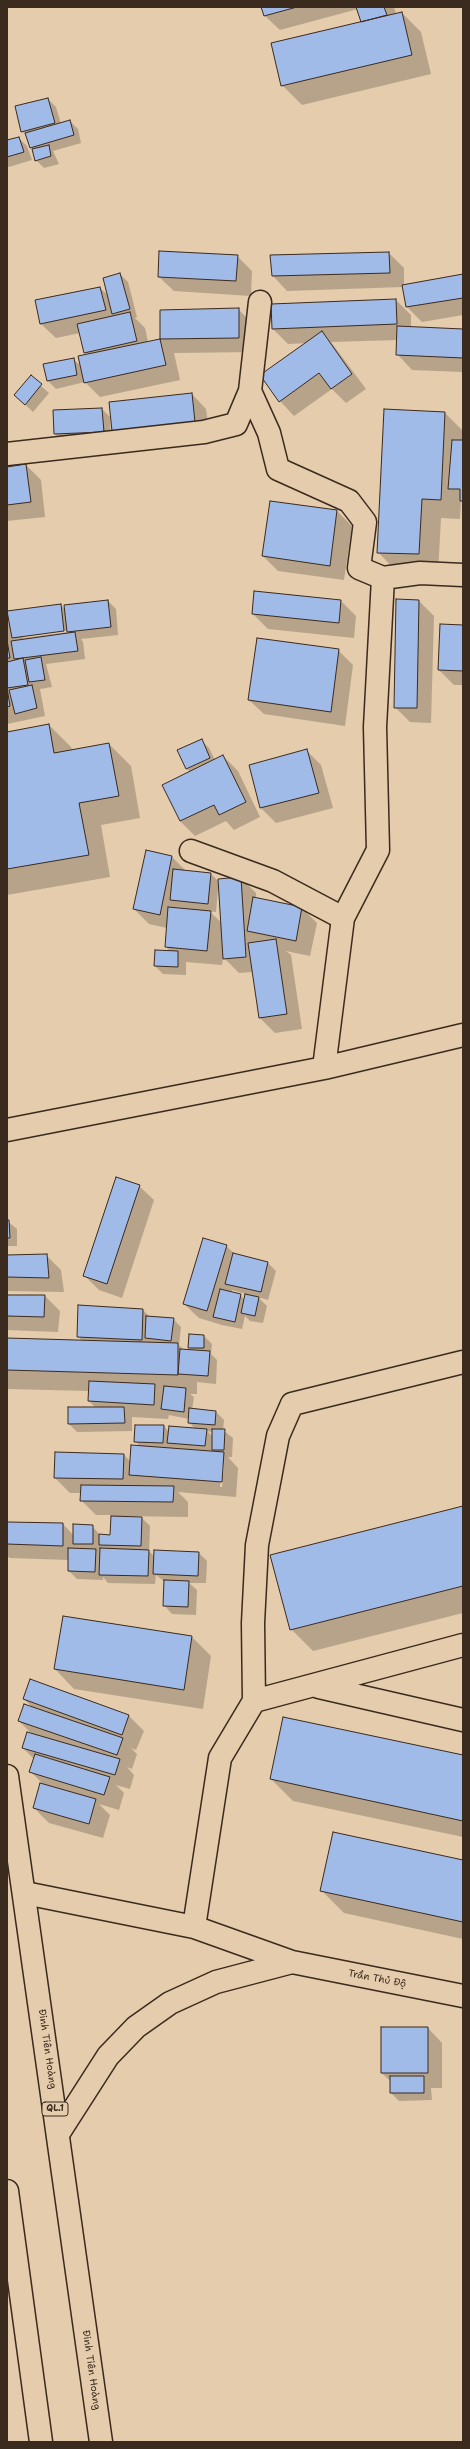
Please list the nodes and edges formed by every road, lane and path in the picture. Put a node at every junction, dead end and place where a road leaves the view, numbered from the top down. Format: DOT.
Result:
graph roads {
  1 [pos="260,302"];
  2 [pos="250,391"];
  3 [pos="7,454"];
  4 [pos="463,575"];
  5 [pos="383,578"];
  6 [pos="191,851"];
  7 [pos="342,918"];
  8 [pos="463,1036"];
  9 [pos="324,1068"];
  10 [pos="7,1130"];
  11 [pos="463,1362"];
  12 [pos="463,1645"];
  13 [pos="316,1686"];
  14 [pos="254,1701"];
  15 [pos="463,1720"];
  16 [pos="7,1776"];
  17 [pos="25,1893"];
  18 [pos="194,1927"];
  19 [pos="292,1962"];
  20 [pos="463,1996"];
  21 [pos="58,2134"];
  22 [pos="7,2191"];
  23 [pos="41,2442"];
  24 [pos="101,2442"];
  1 -- 2 [label="main road"];
  2 -- 3 [label="main road"];
  2 -- 5 [label="main road"];
  4 -- 5 [label="main road"];
  5 -- 7 [label="main road"];
  6 -- 7 [label="main road"];
  7 -- 9 [label="main road"];
  8 -- 9 [label="main road"];
  9 -- 10 [label="main road"];
  11 -- 14 [label="main road"];
  12 -- 13 [label="main road"];
  13 -- 14 [label="main road"];
  13 -- 15 [label="main road"];
  14 -- 18 [label="main road"];
  16 -- 17 [label="main road, Đinh Tiên Hoàng / QL.1"];
  17 -- 18 [label="main road, Trần Thủ Độ"];
  17 -- 21 [label="main road, Đinh Tiên Hoàng / QL.1"];
  18 -- 19 [label="main road, Trần Thủ Độ"];
  19 -- 20 [label="main road, Trần Thủ Độ"];
  19 -- 21 [label="main road"];
  21 -- 24 [label="main road, Đinh Tiên Hoàng / QL.1"];
  22 -- 23 [label="main road"];
}
